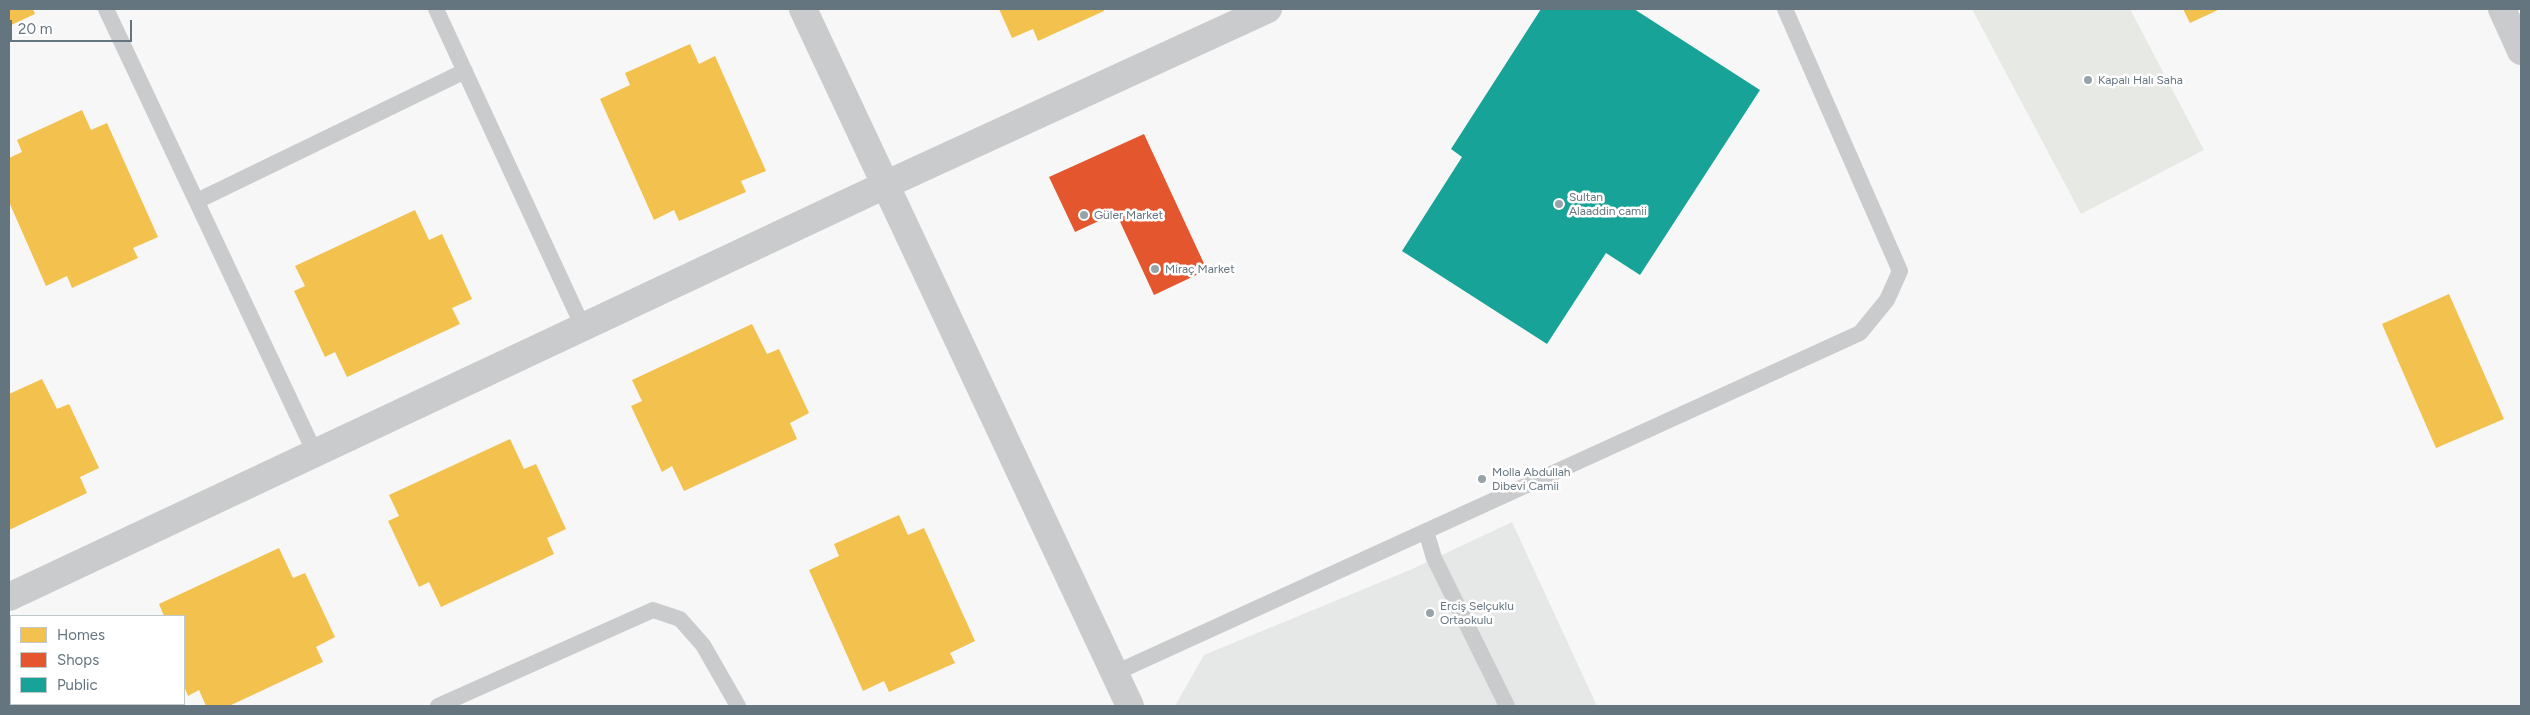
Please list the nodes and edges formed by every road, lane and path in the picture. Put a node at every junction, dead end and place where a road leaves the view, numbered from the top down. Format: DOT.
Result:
graph roads {
  1 [pos="106,9"];
  2 [pos="436,9"];
  3 [pos="803,9"];
  4 [pos="1268,9"];
  5 [pos="1785,9"];
  6 [pos="2502,9"];
  7 [pos="2521,51"];
  8 [pos="465,71"];
  9 [pos="885,185"];
  10 [pos="197,201"];
  11 [pos="583,327"];
  12 [pos="315,453"];
  13 [pos="1426,531"];
  14 [pos="9,597"];
  15 [pos="1114,673"];
  16 [pos="438,706"];
  17 [pos="738,706"];
  18 [pos="1130,706"];
  19 [pos="1507,706"];
  1 -- 10 [label="lane"];
  2 -- 8 [label="lane"];
  3 -- 9 [label="street"];
  4 -- 9 [label="street"];
  5 -- 13 [label="lane"];
  6 -- 7 [label="street"];
  8 -- 10 [label="lane"];
  8 -- 11 [label="lane"];
  9 -- 11 [label="street"];
  9 -- 15 [label="street"];
  10 -- 12 [label="lane"];
  11 -- 12 [label="street"];
  12 -- 14 [label="street"];
  13 -- 15 [label="lane"];
  13 -- 19 [label="lane"];
  15 -- 18 [label="street"];
  16 -- 17 [label="lane"];
}
